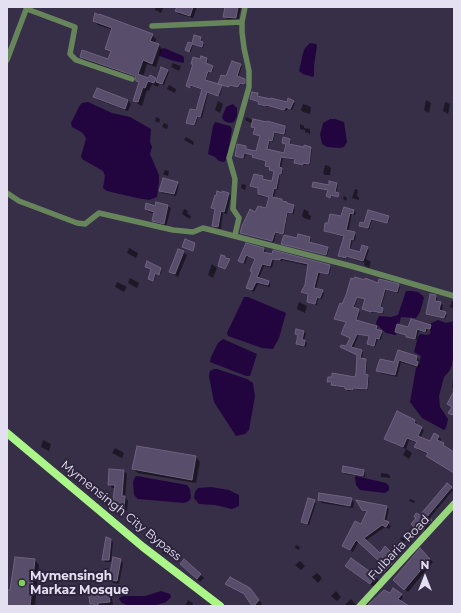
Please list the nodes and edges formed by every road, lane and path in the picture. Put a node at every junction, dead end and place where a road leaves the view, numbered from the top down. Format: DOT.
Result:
graph roads {
  1 [pos="245,7"];
  2 [pos="27,8"];
  3 [pos="242,22"];
  4 [pos="152,26"];
  5 [pos="8,53"];
  6 [pos="7,60"];
  7 [pos="132,79"];
  8 [pos="7,193"];
  9 [pos="235,235"];
  10 [pos="454,296"];
  11 [pos="7,433"];
  12 [pos="454,504"];
  13 [pos="220,606"];
  14 [pos="360,606"];
  1 -- 3 [label="street"];
  2 -- 5 [label="street"];
  2 -- 7 [label="street"];
  3 -- 4 [label="street"];
  3 -- 9 [label="street"];
  5 -- 6 [label="street"];
  8 -- 9 [label="street"];
  9 -- 10 [label="street"];
  11 -- 13 [label="highway, Mymensingh City Bypass"];
  12 -- 14 [label="main road, Fulbaria Road"];
}
